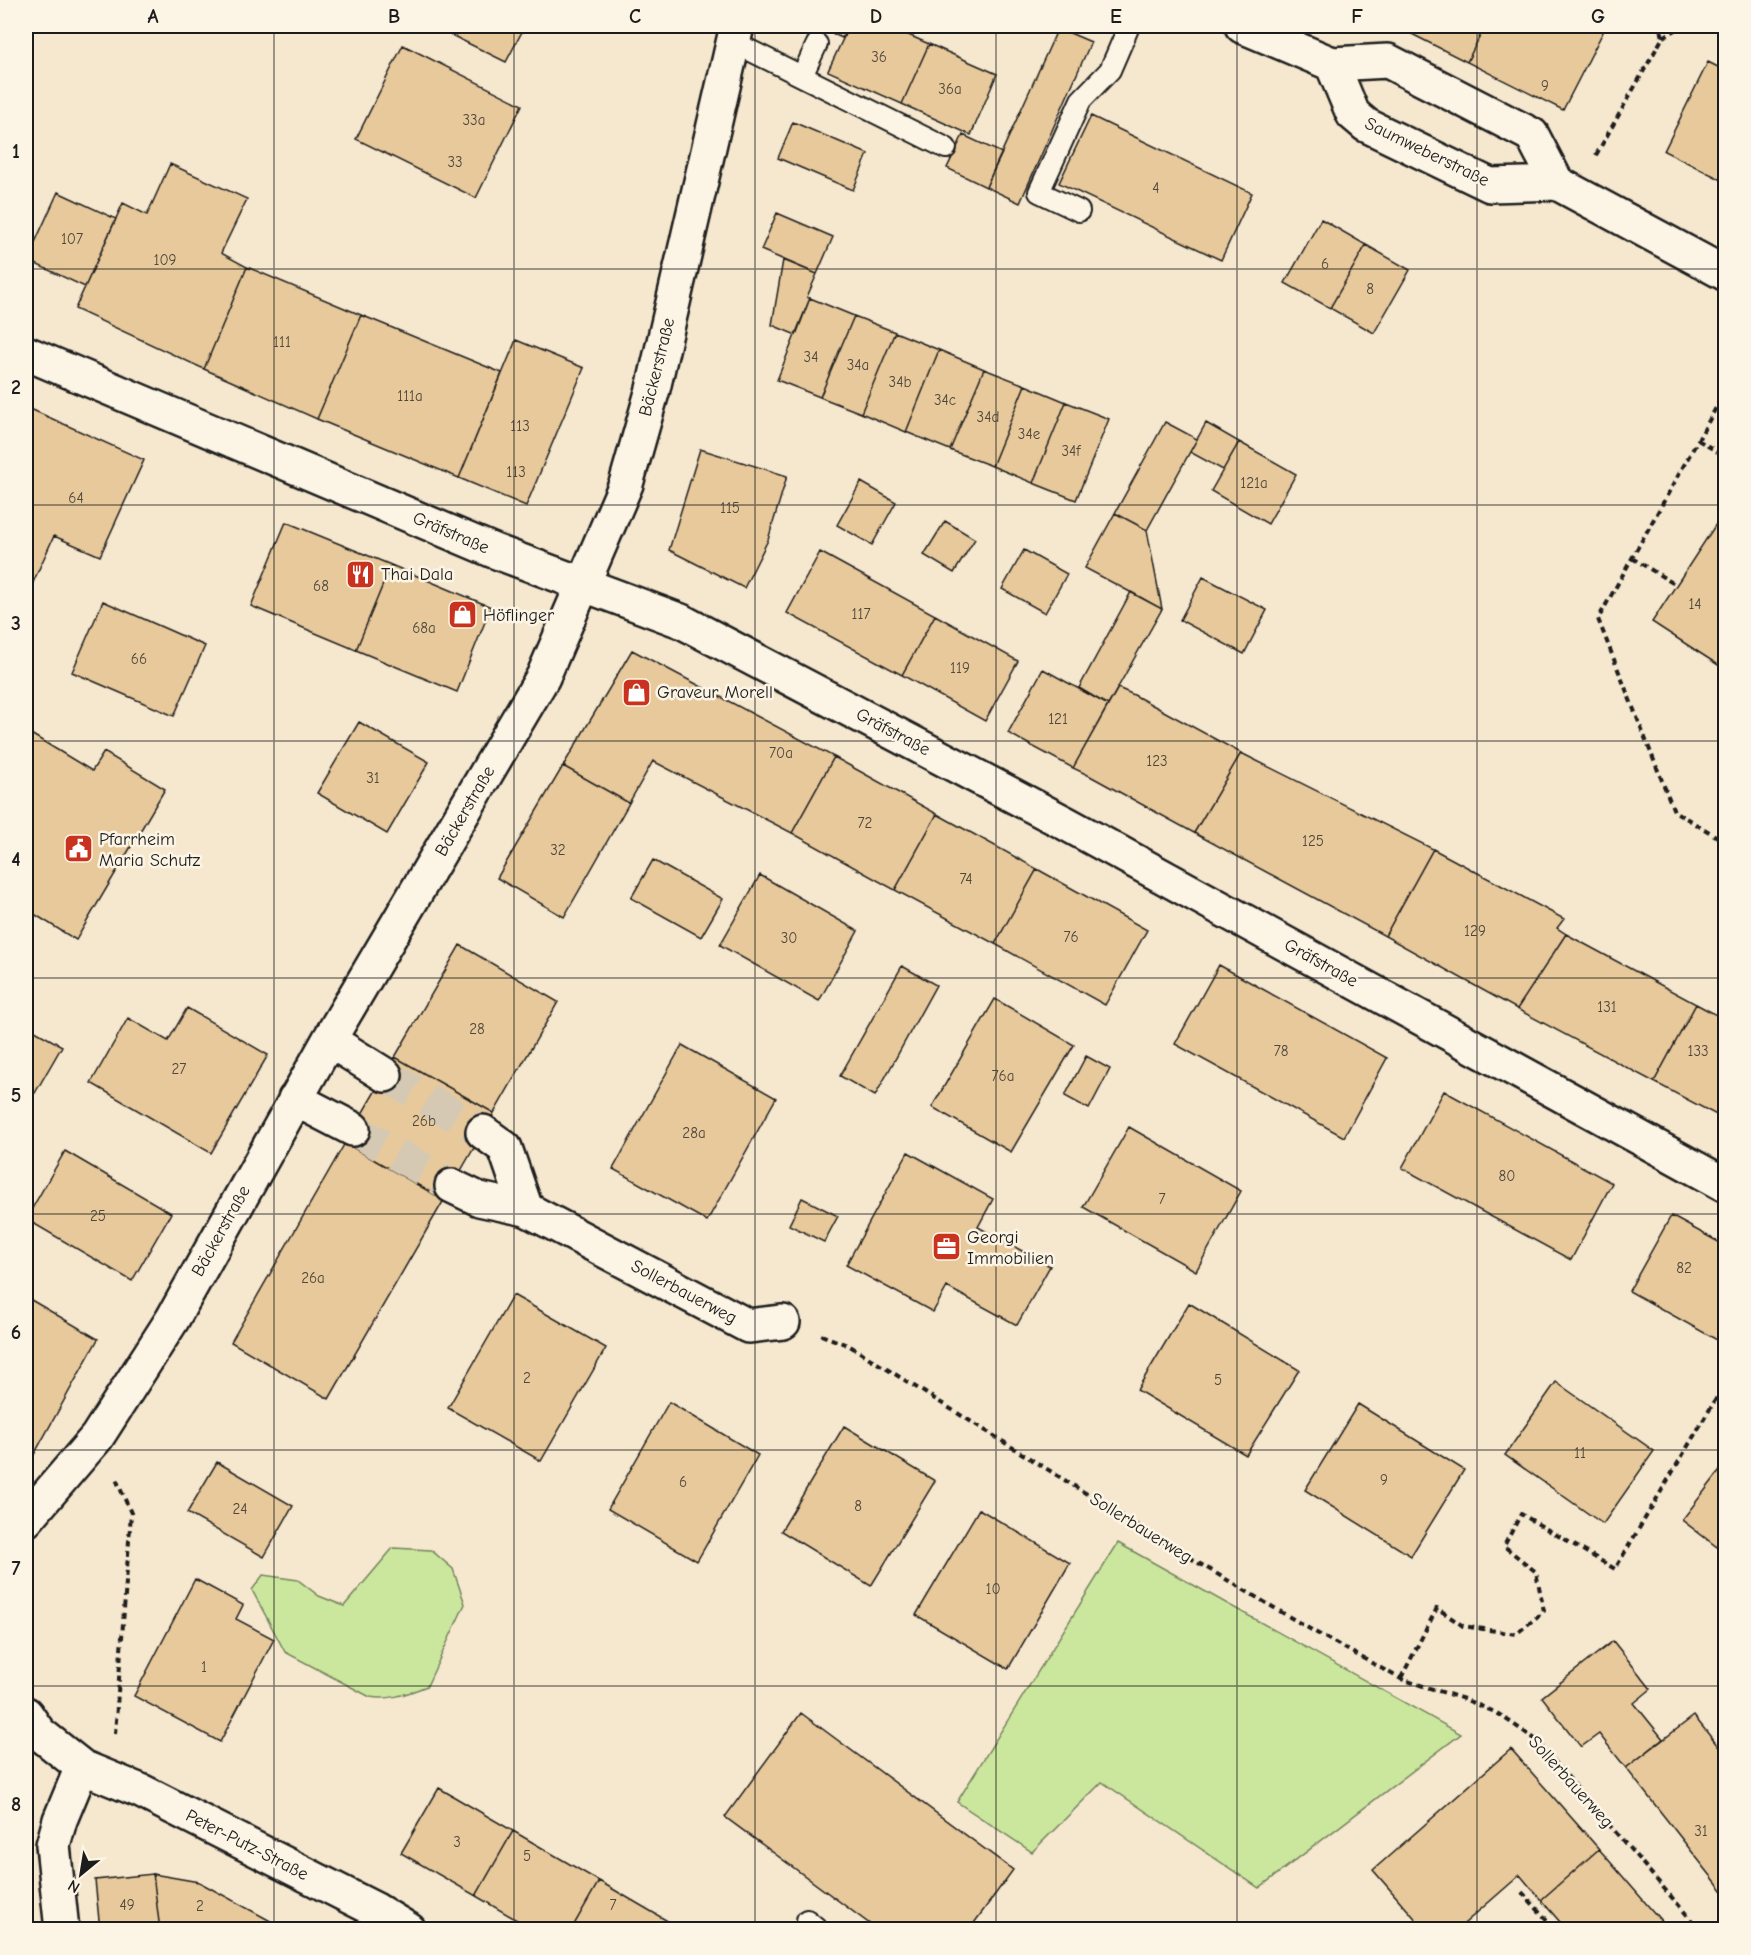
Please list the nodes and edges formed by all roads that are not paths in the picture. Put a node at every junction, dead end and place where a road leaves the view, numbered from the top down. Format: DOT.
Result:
graph roads {
  1 [pos="1129,26"];
  2 [pos="1242,26"];
  3 [pos="735,34"];
  4 [pos="817,44"];
  5 [pos="1332,64"];
  6 [pos="802,76"];
  7 [pos="946,148"];
  8 [pos="1566,188"];
  9 [pos="1079,211"];
  10 [pos="1725,274"];
  11 [pos="26,353"];
  12 [pos="583,584"];
  13 [pos="329,1040"];
  14 [pos="385,1075"];
  15 [pos="295,1099"];
  16 [pos="354,1129"];
  17 [pos="483,1132"];
  18 [pos="1725,1185"];
  19 [pos="452,1186"];
  20 [pos="526,1209"];
  21 [pos="783,1322"];
  22 [pos="26,1521"];
  23 [pos="26,1714"];
  24 [pos="97,1774"];
  25 [pos="62,1929"];
  26 [pos="409,1929"];
  1 -- 9 [label="lane"];
  2 -- 5 [label="street"];
  3 -- 6 [label="lane"];
  3 -- 12 [label="street, Bäckerstraße"];
  4 -- 6 [label="lane"];
  5 -- 8 [label="street"];
  5 -- 8 [label="street, Saumweberstraße"];
  6 -- 7 [label="lane"];
  8 -- 10 [label="street"];
  11 -- 12 [label="street, Gräfstraße"];
  12 -- 13 [label="street, Bäckerstraße"];
  12 -- 18 [label="street, Gräfstraße"];
  13 -- 14 [label="street"];
  13 -- 15 [label="street, Bäckerstraße"];
  15 -- 16 [label="street"];
  15 -- 22 [label="street, Bäckerstraße"];
  17 -- 20 [label="street"];
  19 -- 20 [label="street, Sollerbauerweg"];
  20 -- 21 [label="street, Sollerbauerweg"];
  23 -- 24 [label="street, Peter-Putz-Straße"];
  24 -- 25 [label="street"];
  24 -- 26 [label="street, Peter-Putz-Straße"];
}
